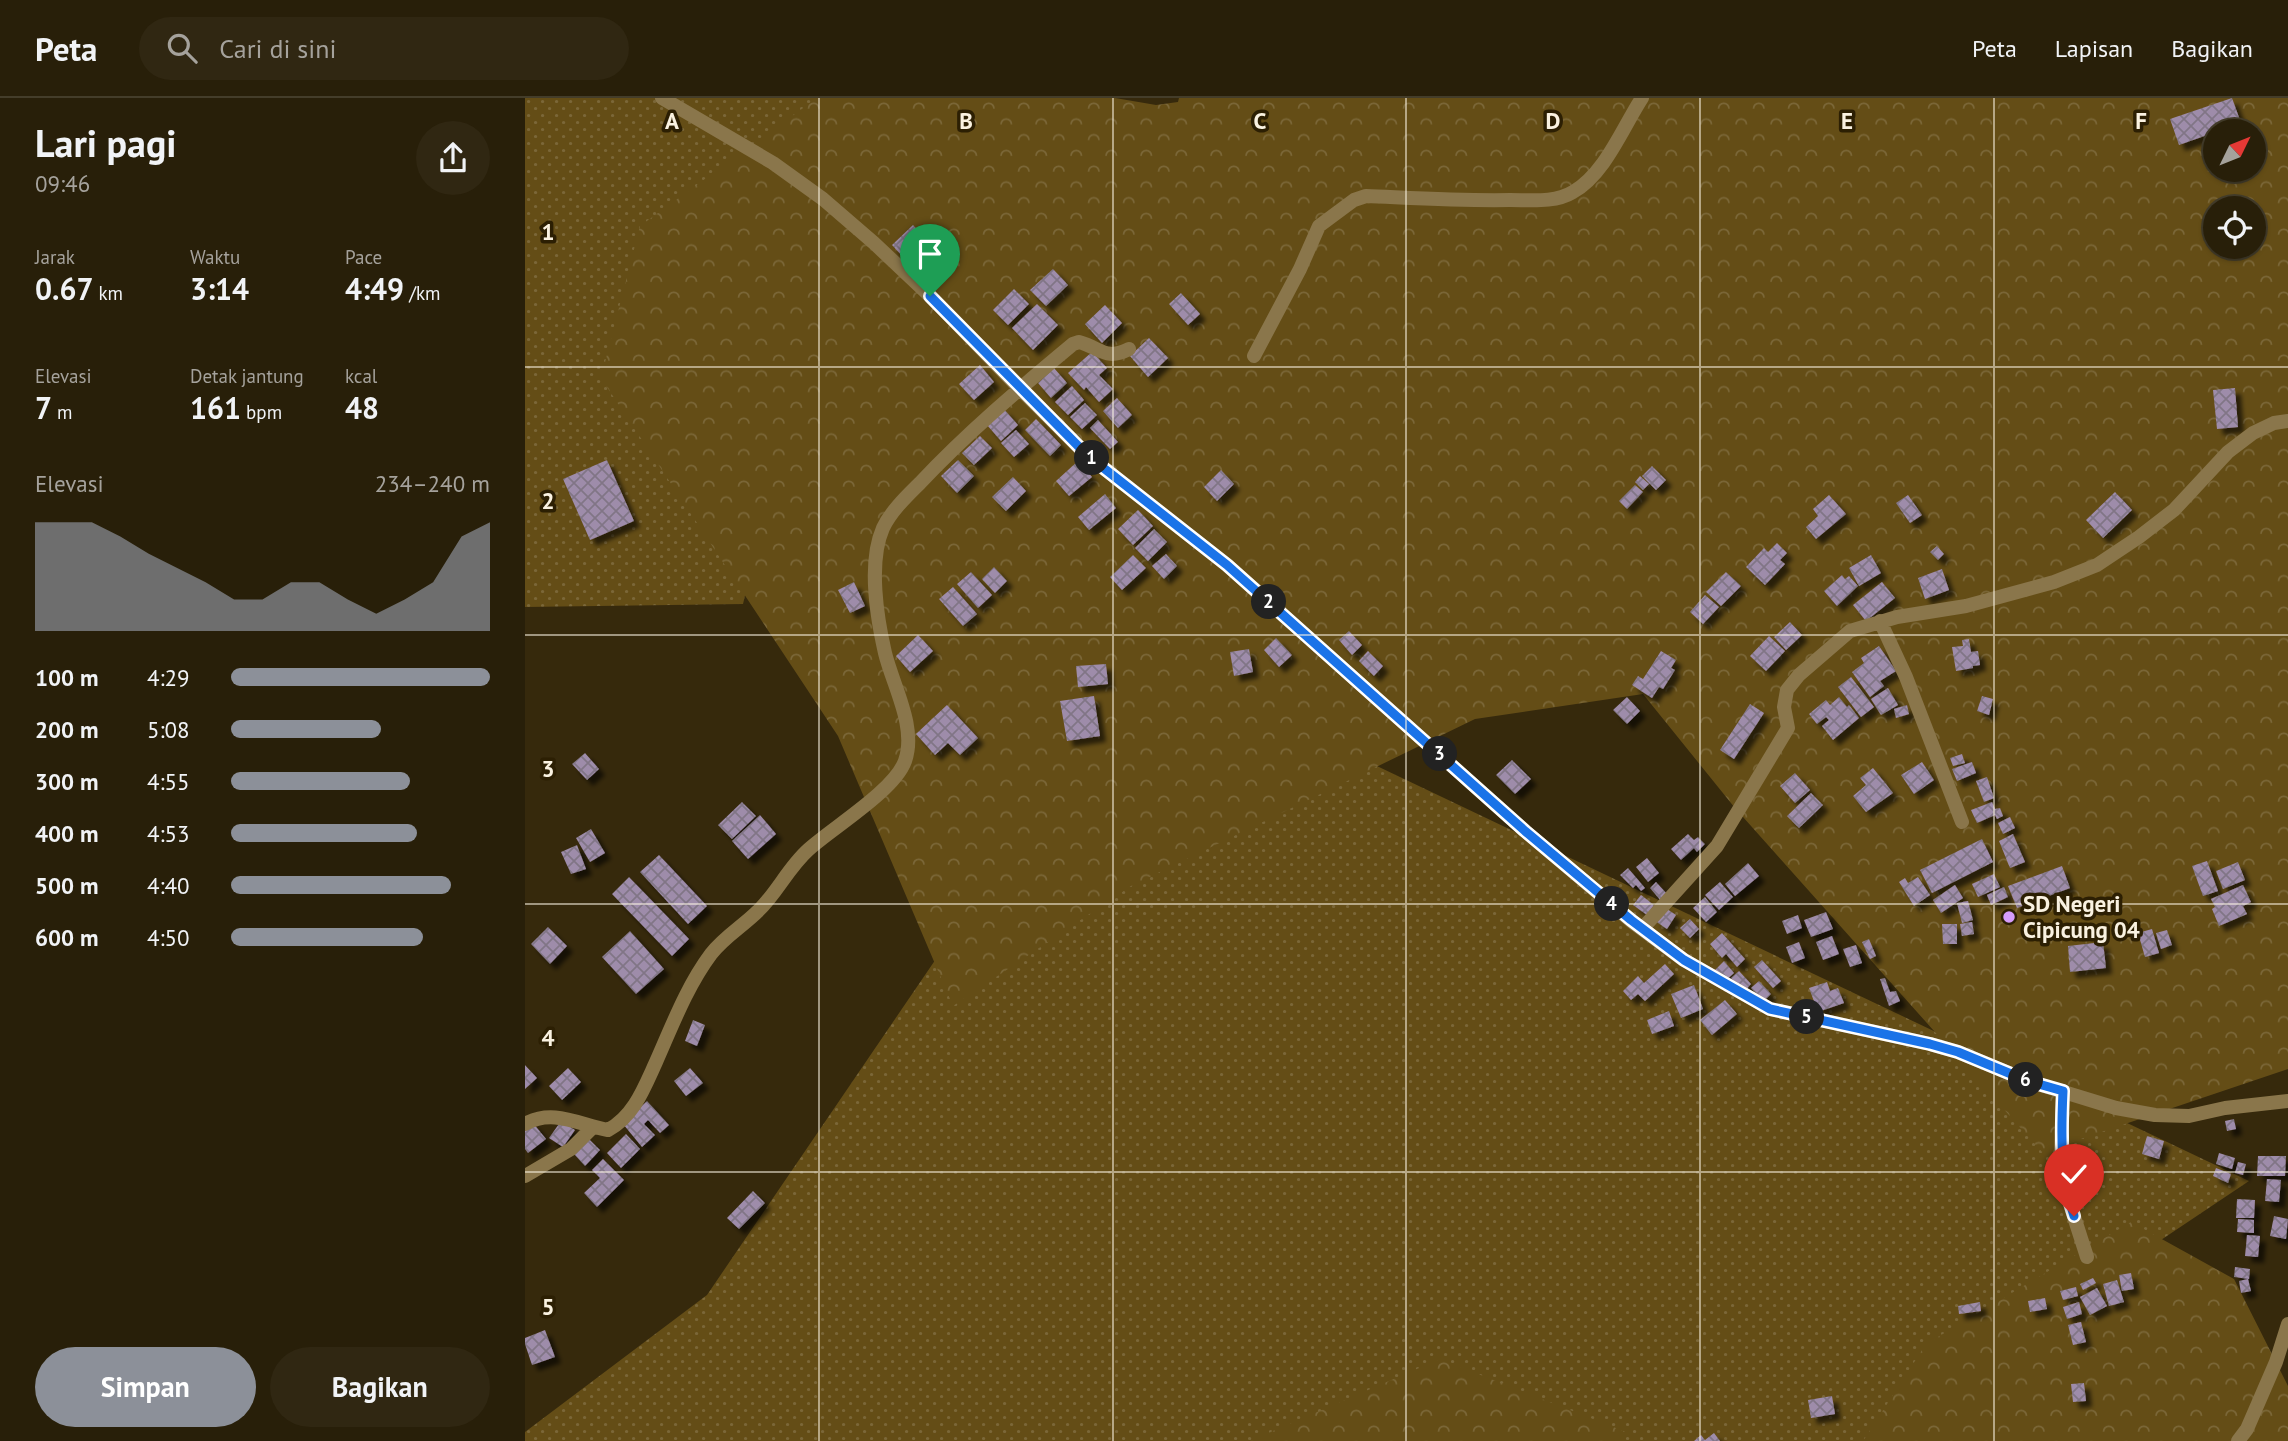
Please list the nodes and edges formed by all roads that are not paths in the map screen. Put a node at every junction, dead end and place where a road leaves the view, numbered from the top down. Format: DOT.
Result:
graph roads {
  1 [pos="661,98"];
  2 [pos="1642,98"];
  3 [pos="1129,349"];
  4 [pos="1254,356"];
  5 [pos="1019,388"];
  6 [pos="2288,421"];
  7 [pos="1880,621"];
  8 [pos="1962,822"];
  9 [pos="1642,929"];
  10 [pos="2063,1091"];
  11 [pos="2288,1101"];
  12 [pos="525,1124"];
  13 [pos="593,1127"];
  14 [pos="525,1176"];
  15 [pos="2087,1257"];
  16 [pos="2288,1324"];
  17 [pos="2238,1441"];
  1 -- 5 [label="street"];
  2 -- 4 [label="street"];
  3 -- 5 [label="street"];
  5 -- 9 [label="street"];
  5 -- 13 [label="street"];
  6 -- 7 [label="street"];
  7 -- 8 [label="street"];
  7 -- 9 [label="street"];
  9 -- 10 [label="street"];
  10 -- 11 [label="street"];
  10 -- 15 [label="street"];
  12 -- 13 [label="street"];
  13 -- 14 [label="street"];
  16 -- 17 [label="street"];
}
